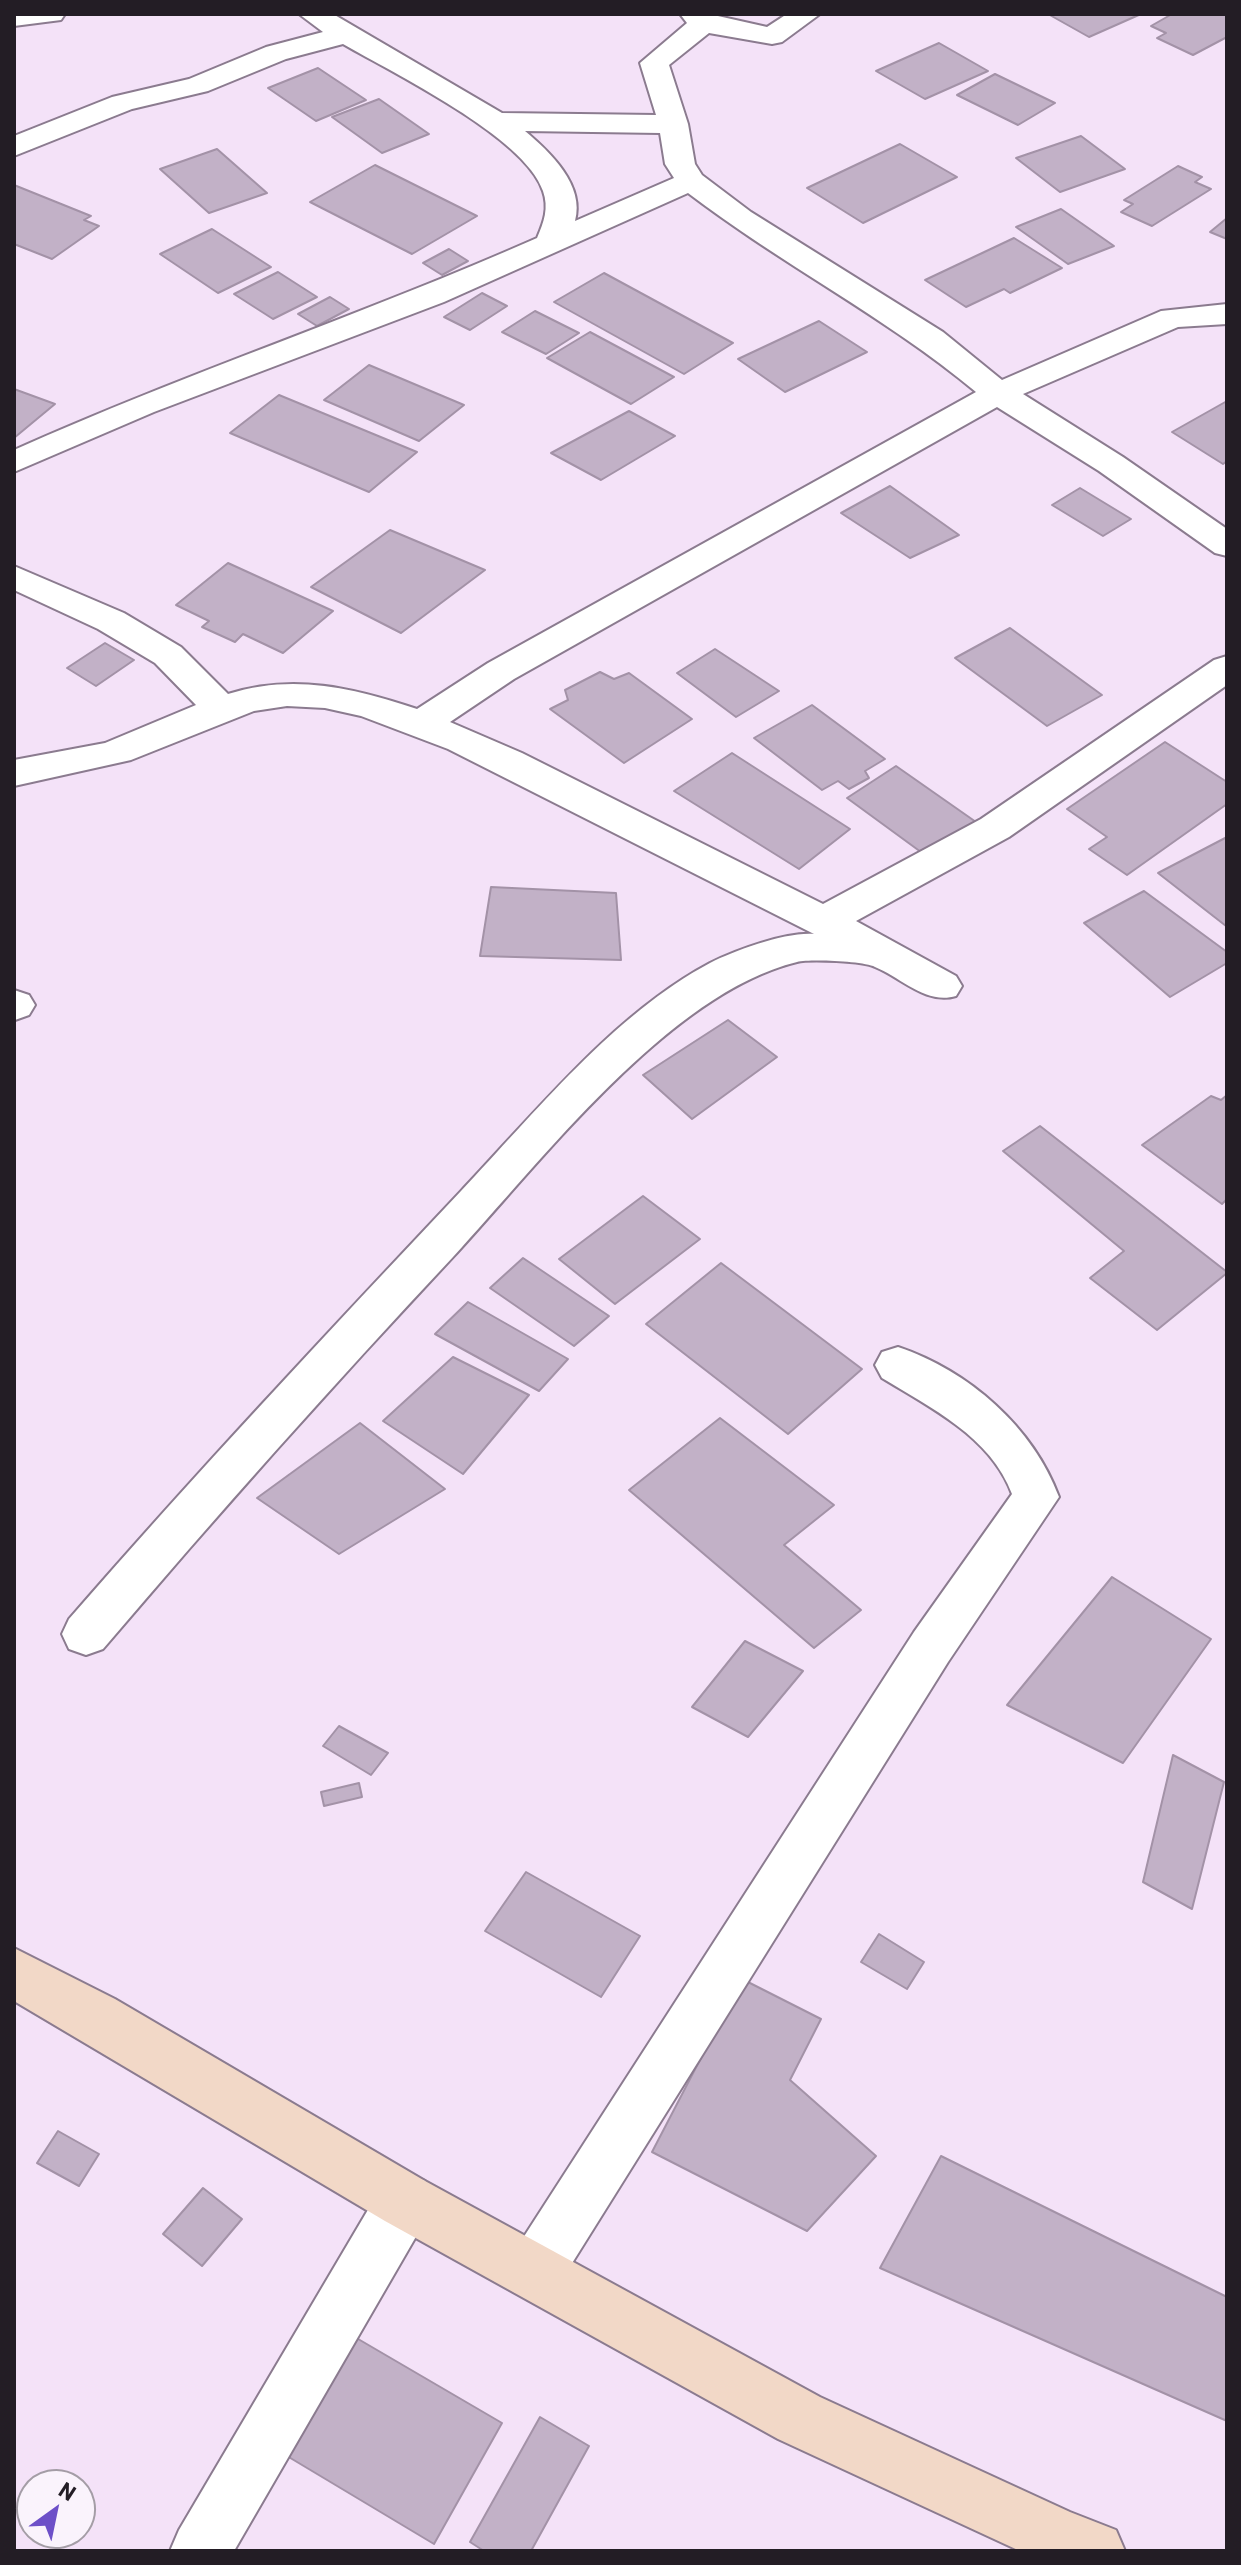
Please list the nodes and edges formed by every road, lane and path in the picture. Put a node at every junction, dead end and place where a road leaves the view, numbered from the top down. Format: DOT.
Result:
graph roads {
  1 [pos="51,14"];
  2 [pos="313,14"];
  3 [pos="806,14"];
  4 [pos="14,18"];
  5 [pos="699,19"];
  6 [pos="347,34"];
  7 [pos="496,122"];
  8 [pos="673,124"];
  9 [pos="14,147"];
  10 [pos="691,181"];
  11 [pos="550,243"];
  12 [pos="1227,314"];
  13 [pos="998,393"];
  14 [pos="14,462"];
  15 [pos="1227,545"];
  16 [pos="14,577"];
  17 [pos="1227,668"];
  18 [pos="222,710"];
  19 [pos="420,725"];
  20 [pos="14,773"];
  21 [pos="824,921"];
  22 [pos="881,951"];
  23 [pos="942,986"];
  24 [pos="898,1365"];
  25 [pos="86,1634"];
  26 [pos="14,1973"];
  27 [pos="405,2201"];
  28 [pos="534,2272"];
  29 [pos="200,2551"];
  30 [pos="1095,2551"];
  1 -- 4 [label="street"];
  2 -- 6 [label="street"];
  3 -- 5 [label="street"];
  5 -- 8 [label="street"];
  6 -- 7 [label="street"];
  6 -- 9 [label="street"];
  7 -- 8 [label="street"];
  7 -- 11 [label="street"];
  8 -- 10 [label="street"];
  10 -- 11 [label="street"];
  10 -- 13 [label="street"];
  11 -- 14 [label="street"];
  12 -- 13 [label="street"];
  13 -- 15 [label="street"];
  13 -- 19 [label="street"];
  16 -- 18 [label="street"];
  17 -- 21 [label="street"];
  18 -- 19 [label="street"];
  18 -- 20 [label="street"];
  19 -- 21 [label="street"];
  21 -- 22 [label="street"];
  22 -- 23 [label="street"];
  22 -- 25 [label="street"];
  24 -- 28 [label="street"];
  26 -- 27 [label="street"];
  27 -- 28 [label="street"];
  27 -- 29 [label="street"];
  28 -- 30 [label="street"];
}
